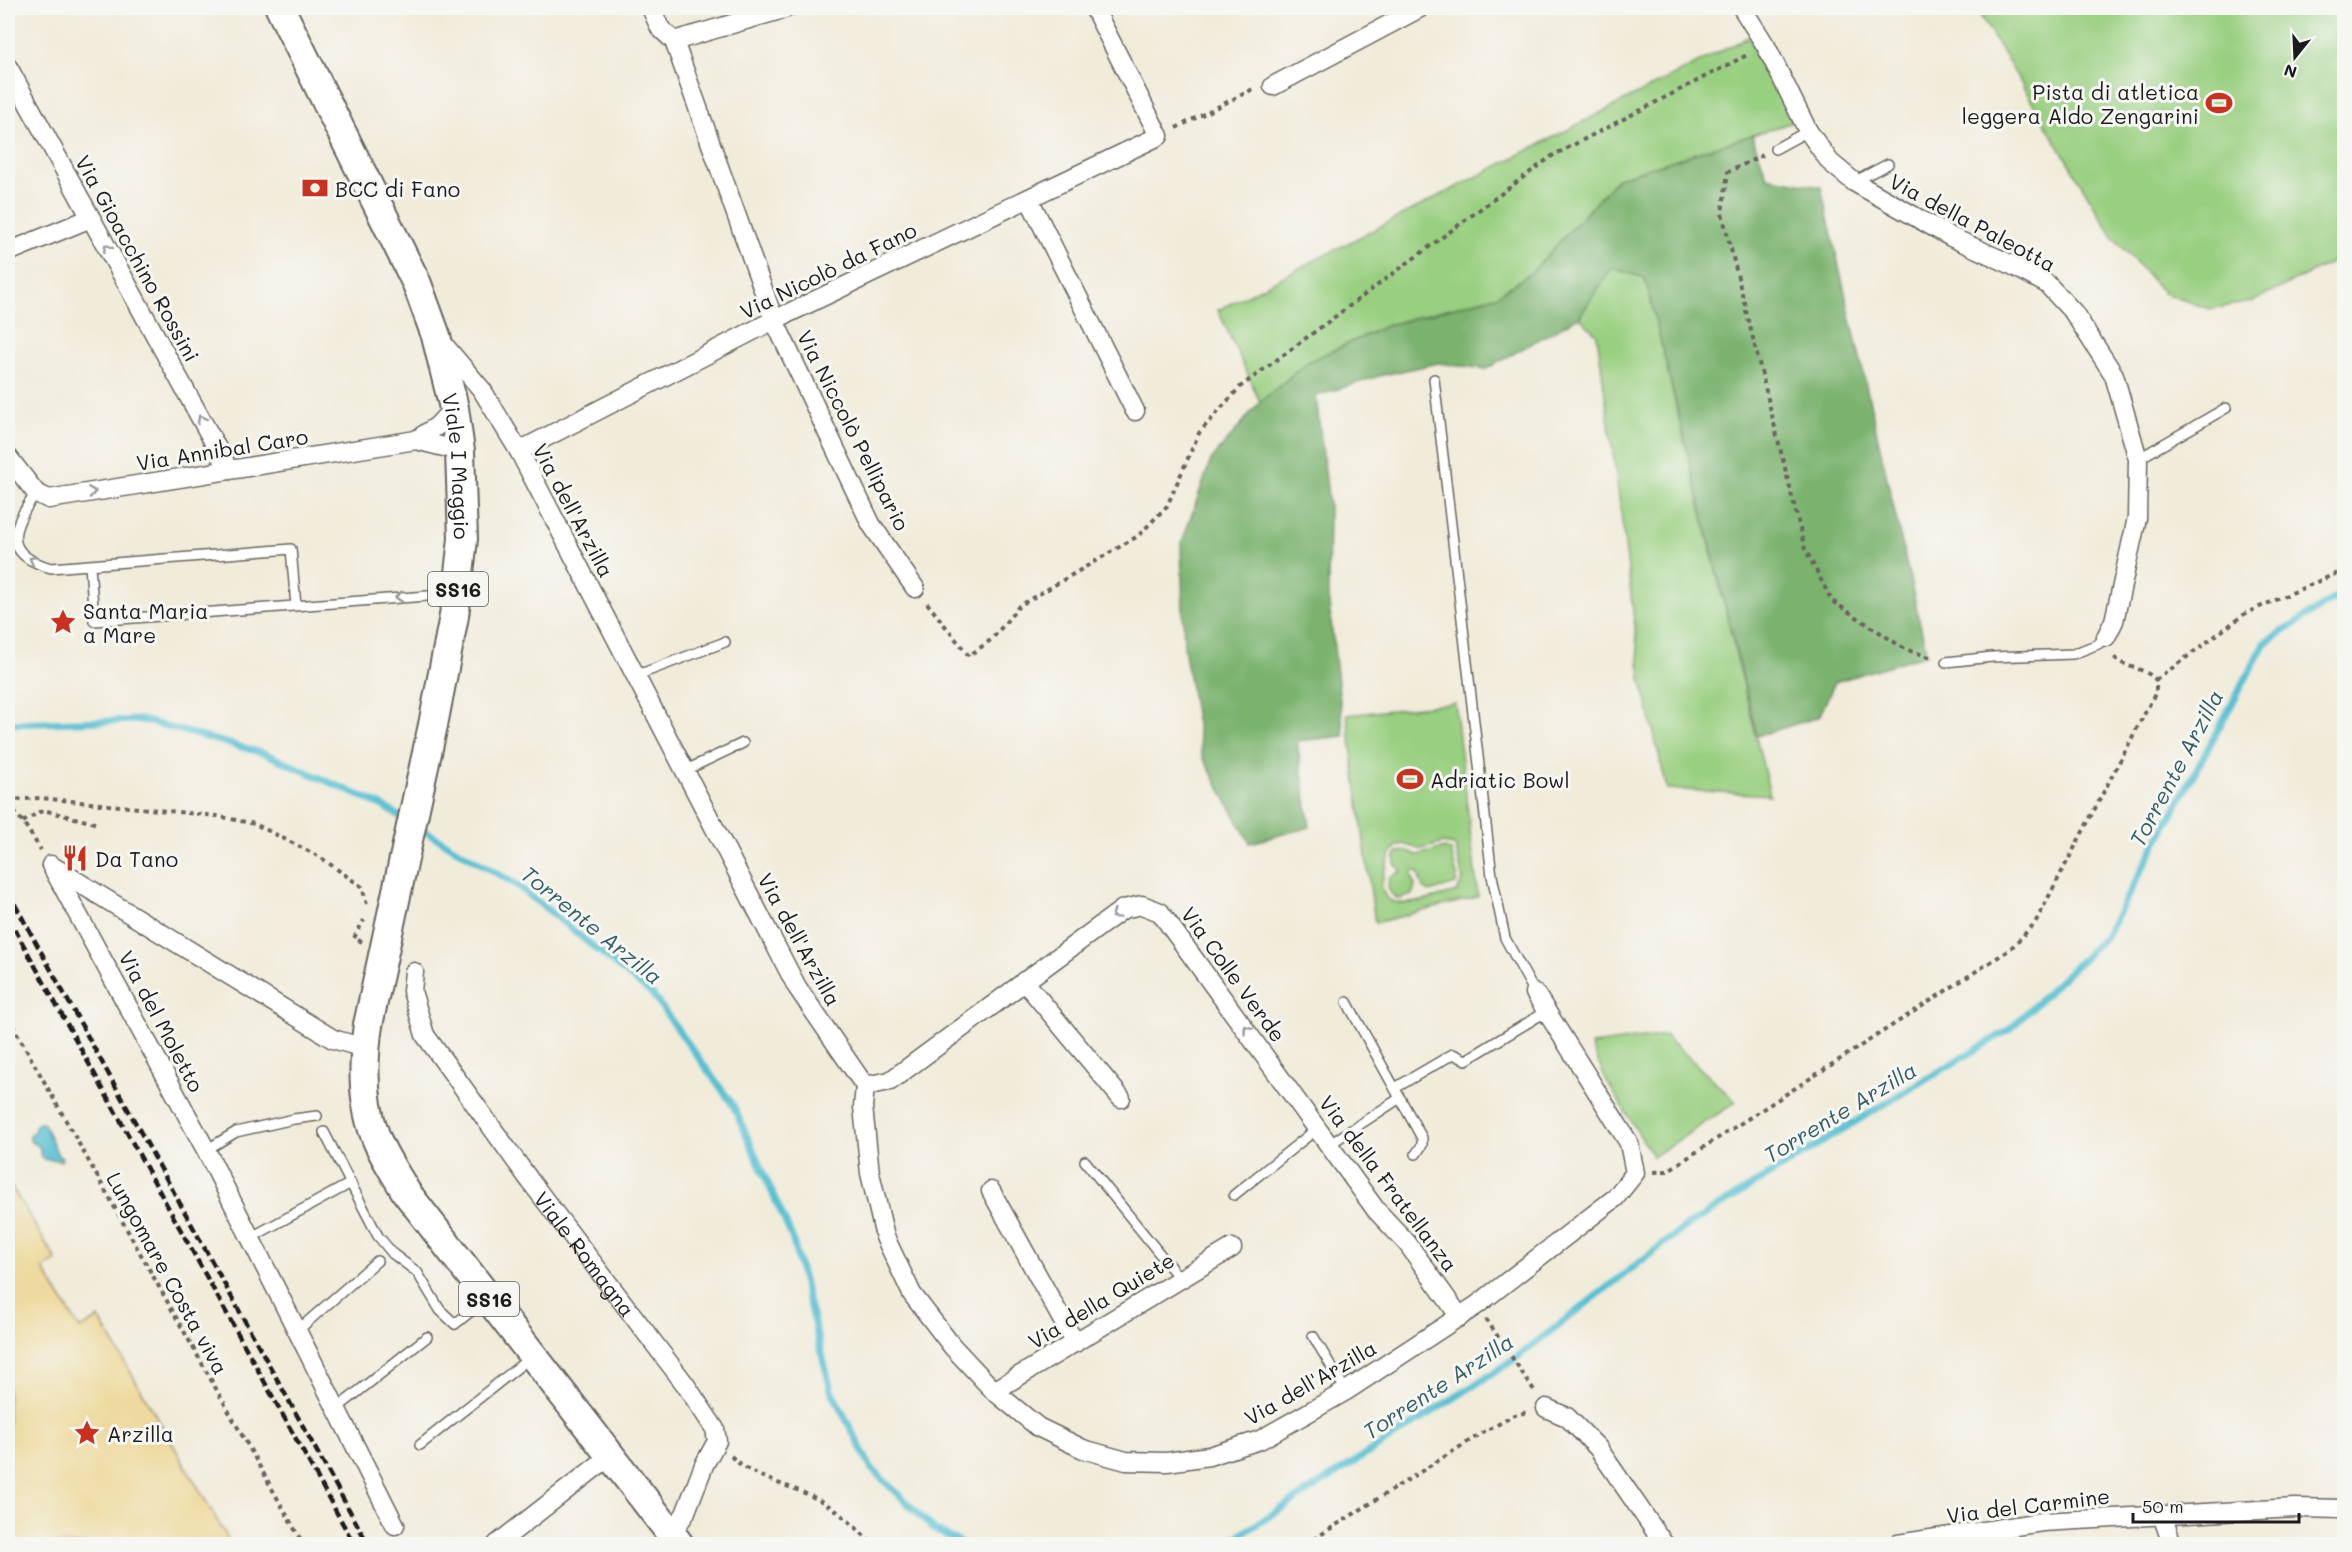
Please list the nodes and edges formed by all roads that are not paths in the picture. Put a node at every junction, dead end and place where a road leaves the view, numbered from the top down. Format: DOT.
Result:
graph roads {
  1 [pos="280,8"];
  2 [pos="651,8"];
  3 [pos="784,8"];
  4 [pos="1094,8"];
  5 [pos="1420,8"];
  6 [pos="1742,8"];
  7 [pos="674,41"];
  8 [pos="8,67"];
  9 [pos="1273,86"];
  10 [pos="1808,130"];
  11 [pos="1774,149"];
  12 [pos="1888,164"];
  13 [pos="1854,182"];
  14 [pos="1029,199"];
  15 [pos="91,218"];
  16 [pos="8,252"];
  17 [pos="774,320"];
  18 [pos="436,336"];
  19 [pos="1434,380"];
  20 [pos="454,408"];
  21 [pos="2226,408"];
  22 [pos="1135,411"];
  23 [pos="416,440"];
  24 [pos="460,451"];
  25 [pos="519,451"];
  26 [pos="8,457"];
  27 [pos="2138,459"];
  28 [pos="229,470"];
  29 [pos="36,493"];
  30 [pos="90,565"];
  31 [pos="915,588"];
  32 [pos="457,593"];
  33 [pos="296,606"];
  34 [pos="2106,637"];
  35 [pos="725,642"];
  36 [pos="1946,662"];
  37 [pos="635,676"];
  38 [pos="743,742"];
  39 [pos="684,771"];
  40 [pos="414,972"];
  41 [pos="1024,981"];
  42 [pos="1535,993"];
  43 [pos="1347,1002"];
  44 [pos="1547,1011"];
  45 [pos="366,1037"];
  46 [pos="1281,1077"];
  47 [pos="865,1086"];
  48 [pos="1395,1088"];
  49 [pos="1121,1098"];
  50 [pos="1400,1098"];
  51 [pos="318,1116"];
  52 [pos="1318,1128"];
  53 [pos="324,1132"];
  54 [pos="1330,1144"];
  55 [pos="206,1150"];
  56 [pos="1416,1154"];
  57 [pos="1085,1161"];
  58 [pos="351,1183"];
  59 [pos="992,1191"];
  60 [pos="1234,1194"];
  61 [pos="250,1238"];
  62 [pos="1232,1248"];
  63 [pos="377,1261"];
  64 [pos="1180,1279"];
  65 [pos="489,1298"];
  66 [pos="1460,1317"];
  67 [pos="297,1331"];
  68 [pos="1313,1336"];
  69 [pos="427,1337"];
  70 [pos="1075,1342"];
  71 [pos="533,1356"];
  72 [pos="994,1391"];
  73 [pos="1346,1391"];
  74 [pos="1546,1408"];
  75 [pos="336,1409"];
  76 [pos="420,1445"];
  77 [pos="610,1456"];
  78 [pos="2344,1509"];
  79 [pos="2162,1515"];
  80 [pos="394,1525"];
  81 [pos="675,1539"];
  82 [pos="505,1542"];
  83 [pos="1664,1545"];
  84 [pos="1898,1545"];
  85 [pos="2172,1545"];
  1 -- 18 [label="main road, Viale I Maggio / SS16"];
  2 -- 7 [label="street, Via Niccolò Pellipario"];
  3 -- 7 [label="street"];
  4 -- 14 [label="street, Via Nicolò da Fano"];
  5 -- 9 [label="street"];
  6 -- 10 [label="street, Via della Paleotta"];
  7 -- 17 [label="street, Via Niccolò Pellipario"];
  8 -- 15 [label="street, Via Gioacchino Rossini"];
  10 -- 11 [label="lane"];
  10 -- 13 [label="street, Via della Paleotta"];
  12 -- 13 [label="lane"];
  13 -- 27 [label="street, Via della Paleotta"];
  14 -- 17 [label="street, Via Nicolò da Fano"];
  14 -- 22 [label="street"];
  15 -- 16 [label="street"];
  28 -- 15 [label="street, Via Gioacchino Rossini, one-way"];
  17 -- 25 [label="street, Via Nicolò da Fano"];
  17 -- 31 [label="street, Via Niccolò Pellipario"];
  18 -- 20 [label="main road, Viale I Maggio / SS16"];
  18 -- 25 [label="street, Via dell'Arzilla"];
  19 -- 42 [label="lane"];
  20 -- 23 [label="street, Via Annibal Caro"];
  20 -- 24 [label="main road, Viale I Maggio / SS16"];
  21 -- 27 [label="lane"];
  23 -- 24 [label="street, Via Annibal Caro"];
  23 -- 28 [label="street, Via Annibal Caro"];
  24 -- 32 [label="main road, Viale I Maggio / SS16"];
  25 -- 37 [label="street, Via dell'Arzilla"];
  26 -- 29 [label="street"];
  27 -- 34 [label="street, Via della Paleotta"];
  29 -- 28 [label="street, Via Annibal Caro, one-way"];
  30 -- 29 [label="lane, one-way"];
  30 -- 33 [label="lane"];
  30 -- 33 [label="lane"];
  32 -- 33 [label="lane, one-way"];
  32 -- 45 [label="main road, Viale I Maggio / SS16, bridge"];
  34 -- 36 [label="lane"];
  35 -- 37 [label="lane"];
  37 -- 39 [label="street, Via dell'Arzilla"];
  38 -- 39 [label="lane"];
  39 -- 47 [label="street, Via dell'Arzilla"];
  40 -- 81 [label="street, Viale Romagna"];
  46 -- 41 [label="street, Via Colle Verde, one-way"];
  41 -- 47 [label="street, Via Colle Verde"];
  41 -- 49 [label="street"];
  42 -- 44 [label="street"];
  43 -- 48 [label="lane"];
  44 -- 48 [label="lane"];
  44 -- 66 [label="street, Via dell'Arzilla"];
  45 -- 55 [label="street, Via del Moletto"];
  45 -- 65 [label="main road, SS16"];
  46 -- 52 [label="street, Via della Fratellanza"];
  47 -- 72 [label="street, Via dell'Arzilla"];
  48 -- 50 [label="lane"];
  50 -- 54 [label="lane"];
  50 -- 56 [label="lane"];
  51 -- 55 [label="lane"];
  52 -- 54 [label="street, Via della Fratellanza"];
  52 -- 60 [label="lane"];
  53 -- 58 [label="lane"];
  54 -- 66 [label="street, Via della Fratellanza"];
  55 -- 61 [label="street, Via del Moletto"];
  57 -- 64 [label="lane"];
  58 -- 61 [label="lane"];
  58 -- 65 [label="lane"];
  59 -- 70 [label="street"];
  61 -- 67 [label="street, Via del Moletto"];
  62 -- 64 [label="street, Via della Quiete"];
  63 -- 67 [label="lane"];
  64 -- 70 [label="street, Via della Quiete"];
  65 -- 71 [label="main road, SS16"];
  66 -- 73 [label="street, Via dell'Arzilla"];
  67 -- 75 [label="street, Via del Moletto"];
  68 -- 73 [label="lane"];
  69 -- 75 [label="lane"];
  70 -- 72 [label="street, Via della Quiete"];
  71 -- 76 [label="lane"];
  71 -- 77 [label="main road, SS16"];
  72 -- 73 [label="street, Via dell'Arzilla"];
  74 -- 83 [label="street"];
  75 -- 80 [label="street, Via del Moletto"];
  77 -- 81 [label="main road, SS16"];
  77 -- 82 [label="street"];
  78 -- 79 [label="street, Via del Carmine"];
  79 -- 84 [label="street, Via del Carmine"];
  79 -- 85 [label="street"];
}
